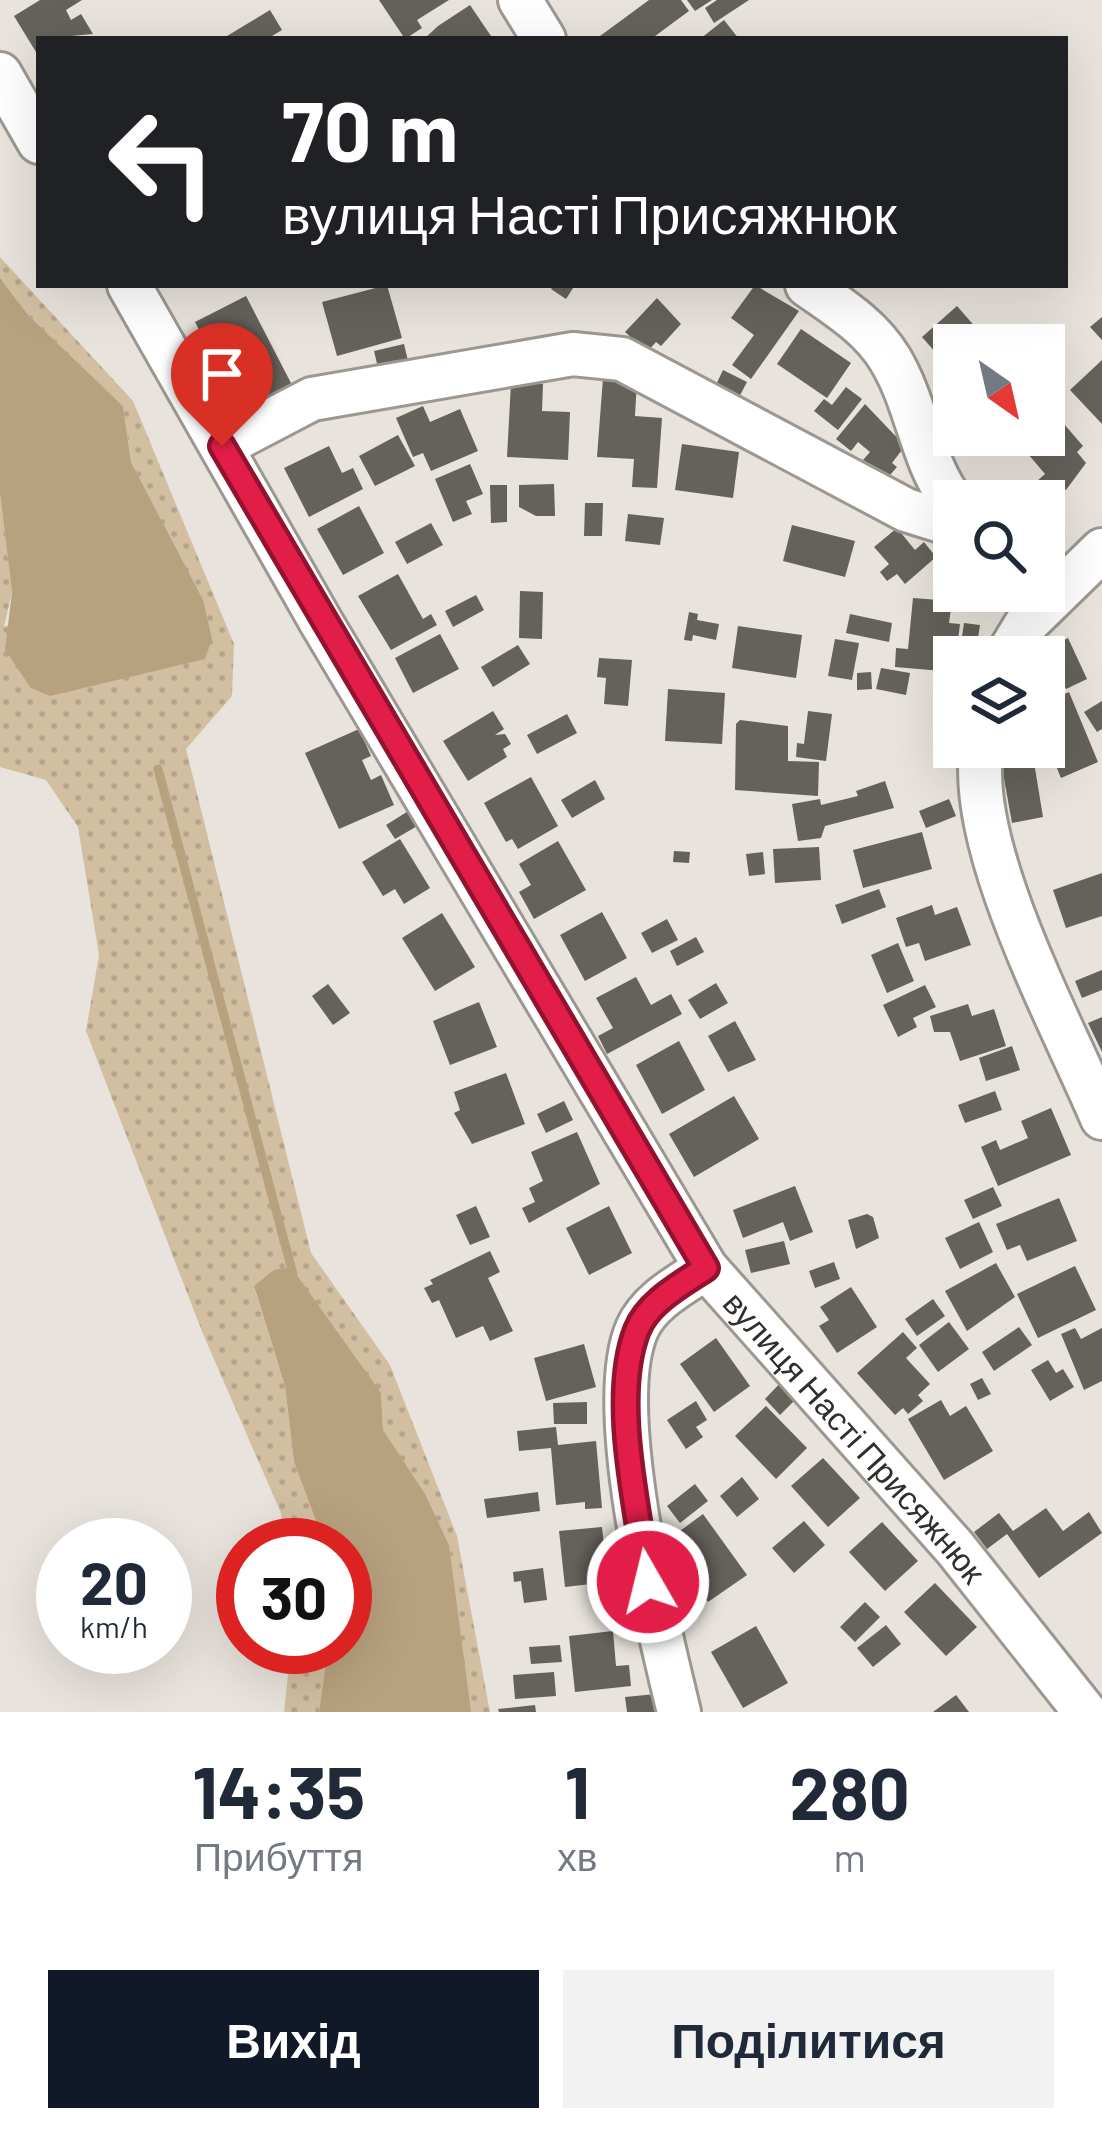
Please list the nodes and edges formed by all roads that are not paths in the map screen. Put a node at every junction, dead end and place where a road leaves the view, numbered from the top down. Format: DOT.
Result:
graph roads {
  1 [pos="520,0"];
  2 [pos="542,36"];
  3 [pos="0,74"];
  4 [pos="36,137"];
  5 [pos="131,288"];
  6 [pos="811,288"];
  7 [pos="222,446"];
  8 [pos="936,480"];
  9 [pos="933,518"];
  10 [pos="1102,550"];
  11 [pos="1065,579"];
  12 [pos="978,768"];
  13 [pos="1102,1118"];
  14 [pos="706,1268"];
  15 [pos="679,1712"];
  16 [pos="1085,1712"];
  1 -- 2 [label="street"];
  3 -- 4 [label="street"];
  5 -- 7 [label="street, вулиця Насті Присяжнюк"];
  6 -- 8 [label="street"];
  7 -- 9 [label="street"];
  7 -- 14 [label="street, вулиця Насті Присяжнюк"];
  10 -- 11 [label="street"];
  12 -- 13 [label="street"];
  14 -- 15 [label="street"];
  14 -- 16 [label="street, вулиця Насті Присяжнюк"];
}
